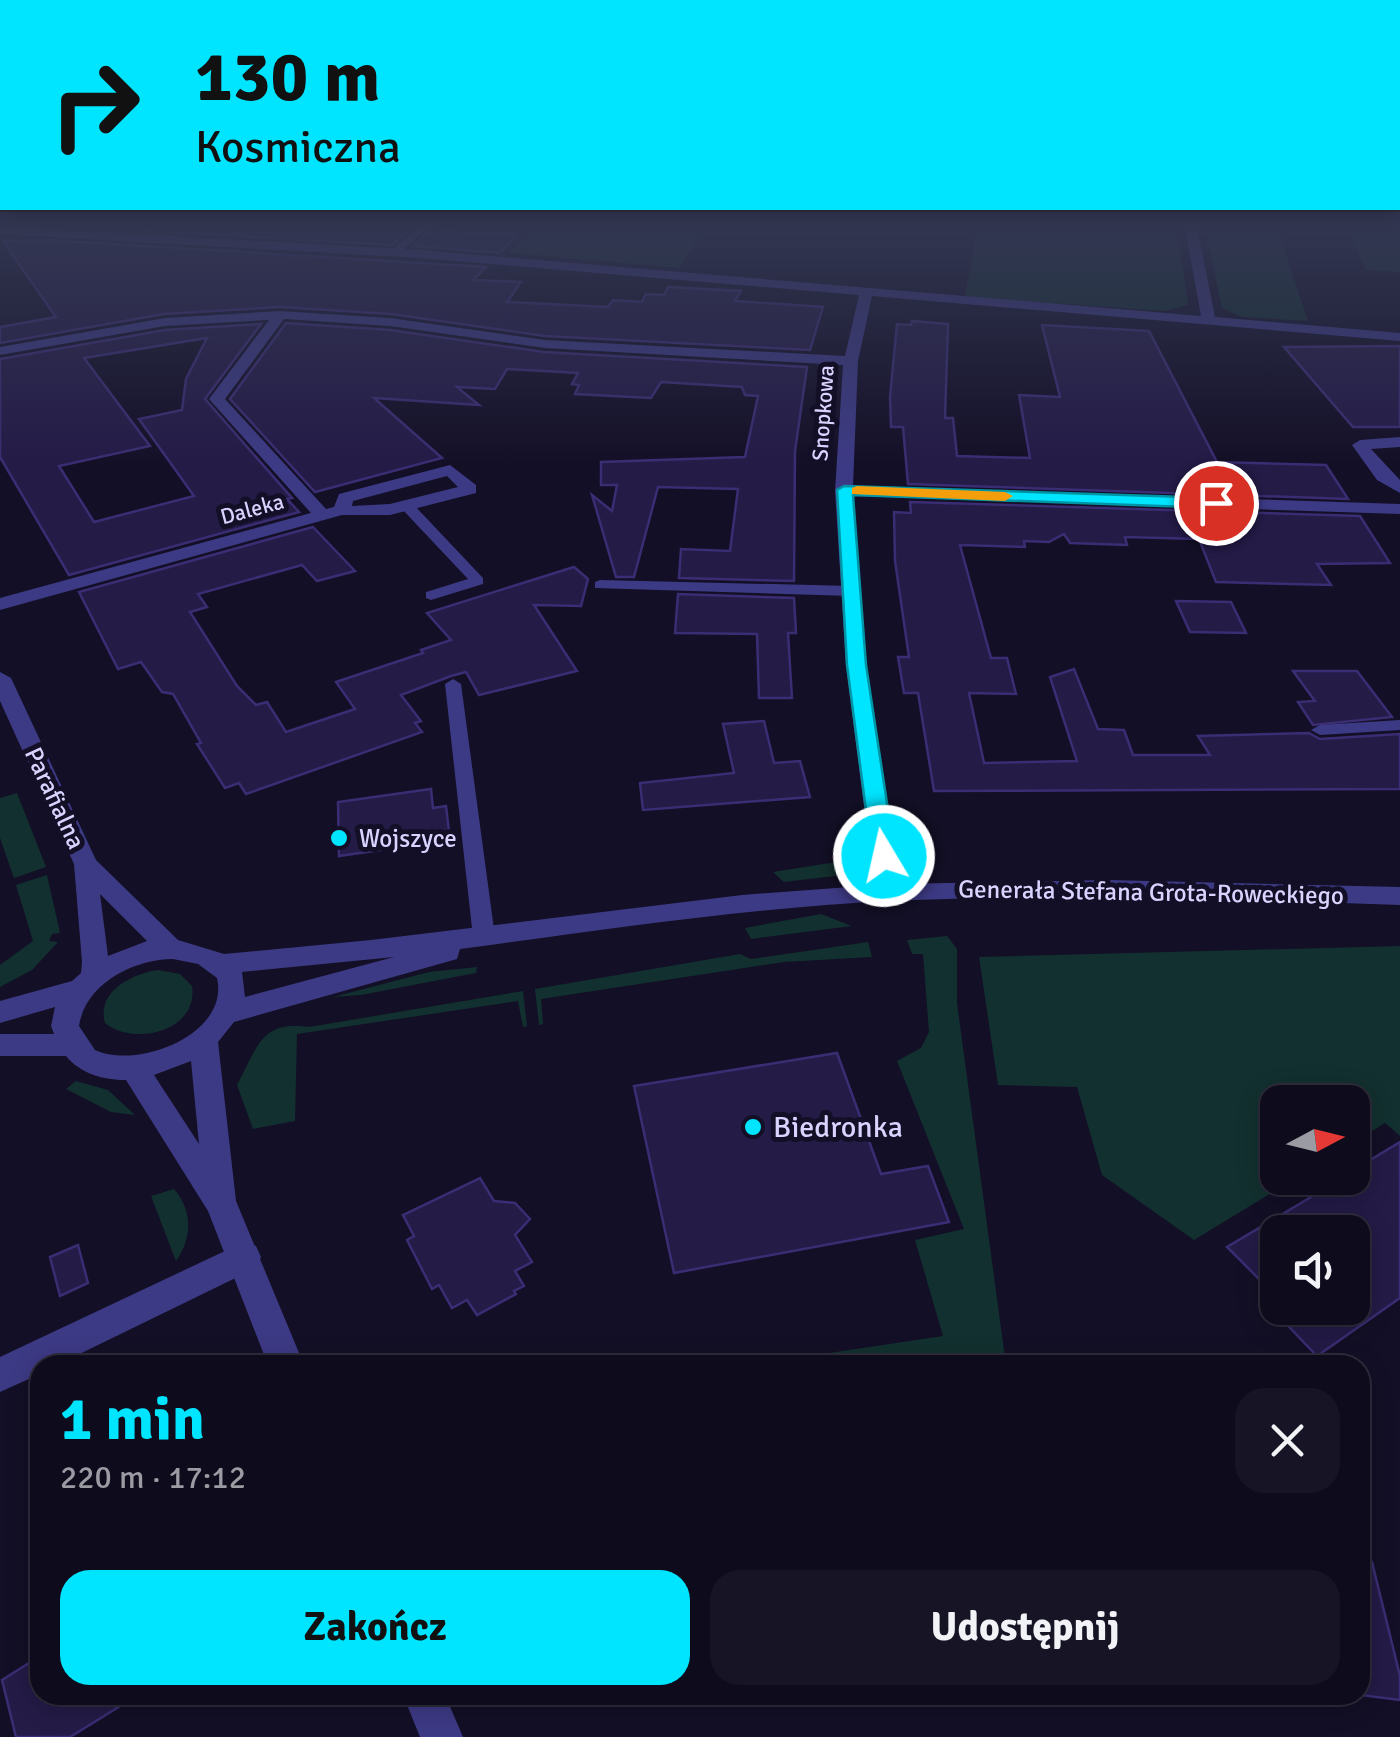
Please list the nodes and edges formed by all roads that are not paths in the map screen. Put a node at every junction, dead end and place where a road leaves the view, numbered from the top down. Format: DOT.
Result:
graph roads {
  1 [pos="864,303"];
  2 [pos="973,303"];
  3 [pos="1205,303"];
  4 [pos="278,318"];
  5 [pos="1209,323"];
  6 [pos="1400,337"];
  7 [pos="0,350"];
  8 [pos="850,361"];
  9 [pos="1400,442"];
  10 [pos="1400,488"];
  11 [pos="844,490"];
  12 [pos="407,506"];
  13 [pos="1400,508"];
  14 [pos="332,513"];
  15 [pos="600,585"];
  16 [pos="851,591"];
  17 [pos="431,595"];
  18 [pos="0,604"];
  19 [pos="0,678"];
  20 [pos="453,684"];
  21 [pos="1400,726"];
  22 [pos="1320,730"];
  23 [pos="86,864"];
  24 [pos="888,893"];
  25 [pos="1400,896"];
  26 [pos="484,937"];
  27 [pos="170,948"];
  28 [pos="222,964"];
  29 [pos="88,982"];
  30 [pos="0,1012"];
  31 [pos="226,1014"];
  32 [pos="203,1039"];
  33 [pos="72,1044"];
  34 [pos="0,1045"];
  35 [pos="134,1068"];
  36 [pos="222,1206"];
  37 [pos="244,1257"];
  38 [pos="43,1355"];
  39 [pos="282,1355"];
  40 [pos="30,1361"];
  41 [pos="0,1376"];
  42 [pos="428,1705"];
  43 [pos="442,1737"];
  1 -- 8 [label="street, Snopkowa"];
  2 -- 5 [label="street"];
  3 -- 5 [label="street"];
  4 -- 7 [label="street"];
  4 -- 8 [label="street"];
  4 -- 14 [label="street, Daleka"];
  5 -- 6 [label="street"];
  8 -- 11 [label="street, Snopkowa"];
  9 -- 10 [label="street"];
  11 -- 13 [label="street"];
  11 -- 16 [label="street, Snopkowa"];
  12 -- 14 [label="street"];
  12 -- 14 [label="street, Daleka"];
  12 -- 17 [label="lane"];
  14 -- 18 [label="street, Daleka"];
  15 -- 16 [label="lane"];
  16 -- 24 [label="street, Snopkowa"];
  19 -- 23 [label="street, Parafialna"];
  20 -- 26 [label="lane"];
  21 -- 22 [label="lane"];
  23 -- 27 [label="street, Parafialna"];
  23 -- 29 [label="street, Parafialna"];
  24 -- 25 [label="street, Generała Stefana Grota-Roweckiego"];
  24 -- 26 [label="street, Generała Stefana Grota-Roweckiego"];
  26 -- 28 [label="street, Generała Stefana Grota-Roweckiego"];
  26 -- 31 [label="street, Generała Stefana Grota-Roweckiego"];
  27 -- 28 [label="street"];
  27 -- 29 [label="street"];
  28 -- 31 [label="street"];
  29 -- 30 [label="street"];
  29 -- 33 [label="street"];
  31 -- 32 [label="street"];
  32 -- 35 [label="street"];
  32 -- 36 [label="street"];
  33 -- 34 [label="street"];
  33 -- 35 [label="street"];
  35 -- 36 [label="street"];
  36 -- 37 [label="street"];
  37 -- 38 [label="street"];
  37 -- 39 [label="street"];
  40 -- 41 [label="street"];
  42 -- 43 [label="street"];
}
